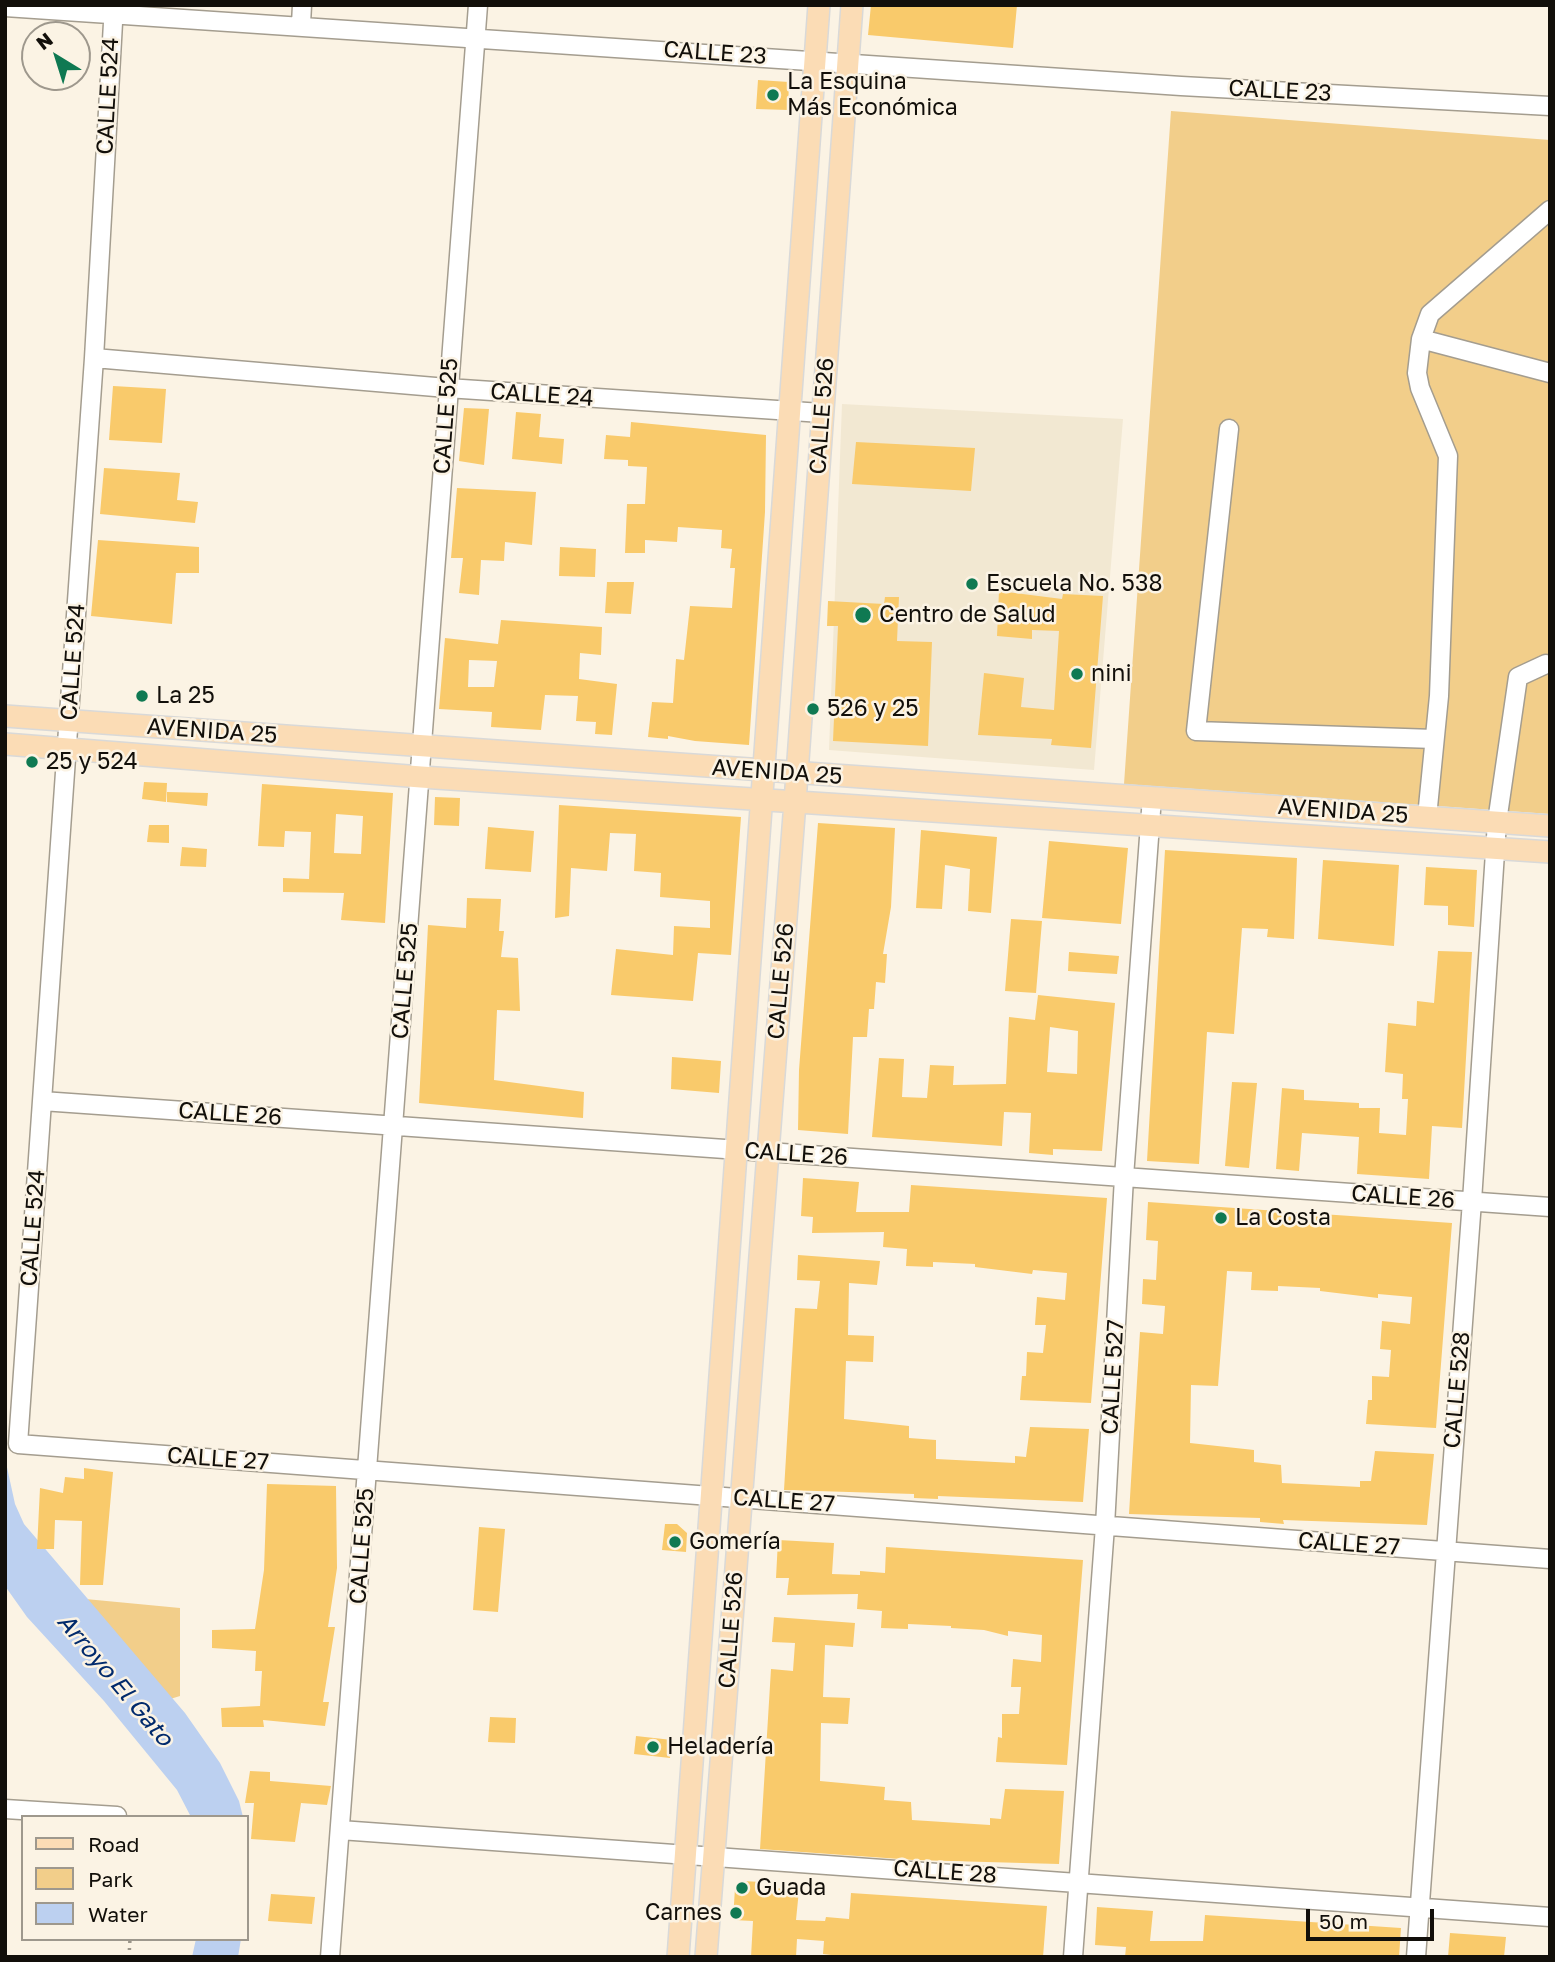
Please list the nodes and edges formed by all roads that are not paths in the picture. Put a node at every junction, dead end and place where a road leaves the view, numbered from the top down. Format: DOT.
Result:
graph roads {
  1 [pos="302,5"];
  2 [pos="478,5"];
  3 [pos="819,5"];
  4 [pos="852,5"];
  5 [pos="5,7"];
  6 [pos="113,10"];
  7 [pos="301,24"];
  8 [pos="477,36"];
  9 [pos="815,60"];
  10 [pos="847,62"];
  11 [pos="1550,106"];
  12 [pos="1550,210"];
  13 [pos="1421,339"];
  14 [pos="94,358"];
  15 [pos="1550,373"];
  16 [pos="447,388"];
  17 [pos="790,413"];
  18 [pos="822,413"];
  19 [pos="1229,429"];
  20 [pos="1549,664"];
  21 [pos="5,716"];
  22 [pos="69,720"];
  23 [pos="1434,739"];
  24 [pos="5,744"];
  25 [pos="424,746"];
  26 [pos="67,749"];
  27 [pos="764,771"];
  28 [pos="796,774"];
  29 [pos="421,777"];
  30 [pos="1152,797"];
  31 [pos="763,801"];
  32 [pos="795,802"];
  33 [pos="1427,817"];
  34 [pos="1497,822"];
  35 [pos="1149,823"];
  36 [pos="1550,826"];
  37 [pos="1495,848"];
  38 [pos="1550,852"];
  39 [pos="42,1101"];
  40 [pos="394,1126"];
  41 [pos="736,1150"];
  42 [pos="767,1152"];
  43 [pos="1124,1177"];
  44 [pos="1472,1201"];
  45 [pos="1550,1207"];
  46 [pos="18,1444"];
  47 [pos="368,1471"];
  48 [pos="711,1496"];
  49 [pos="741,1498"];
  50 [pos="1105,1526"];
  51 [pos="1445,1551"];
  52 [pos="1550,1559"];
  53 [pos="5,1809"];
  54 [pos="101,1815"];
  55 [pos="340,1830"];
  56 [pos="686,1853"];
  57 [pos="714,1855"];
  58 [pos="1077,1882"];
  59 [pos="1420,1907"];
  60 [pos="1550,1917"];
  61 [pos="330,1957"];
  62 [pos="678,1957"];
  63 [pos="706,1957"];
  64 [pos="1073,1957"];
  65 [pos="1416,1957"];
  1 -- 7 [label="street"];
  2 -- 8 [label="street, CALLE 525"];
  3 -- 9 [label="main road, CALLE 526"];
  4 -- 10 [label="main road, CALLE 526"];
  5 -- 6 [label="street, CALLE 23"];
  6 -- 7 [label="street, CALLE 23"];
  6 -- 14 [label="street, CALLE 524"];
  7 -- 8 [label="street, CALLE 23"];
  8 -- 9 [label="street, CALLE 23"];
  8 -- 16 [label="street, CALLE 525"];
  9 -- 10 [label="street, CALLE 23"];
  9 -- 17 [label="main road, CALLE 526"];
  10 -- 11 [label="street, CALLE 23"];
  10 -- 18 [label="main road, CALLE 526"];
  12 -- 13 [label="street"];
  13 -- 15 [label="street"];
  13 -- 23 [label="street"];
  14 -- 16 [label="street, CALLE 24"];
  14 -- 22 [label="street, CALLE 524"];
  16 -- 17 [label="street, CALLE 24"];
  16 -- 25 [label="street, CALLE 525"];
  17 -- 18 [label="street, CALLE 24"];
  17 -- 27 [label="main road, CALLE 526"];
  18 -- 28 [label="main road, CALLE 526"];
  19 -- 23 [label="street"];
  20 -- 34 [label="street, CALLE 528"];
  21 -- 22 [label="main road, AVENIDA 25"];
  22 -- 25 [label="main road, AVENIDA 25"];
  22 -- 26 [label="street, CALLE 524"];
  23 -- 33 [label="street"];
  24 -- 26 [label="main road, AVENIDA 25"];
  25 -- 27 [label="main road, AVENIDA 25"];
  25 -- 29 [label="street, CALLE 525"];
  26 -- 29 [label="main road, AVENIDA 25"];
  26 -- 39 [label="street, CALLE 524"];
  27 -- 28 [label="main road, AVENIDA 25"];
  27 -- 31 [label="main road, CALLE 526"];
  28 -- 30 [label="main road, AVENIDA 25"];
  28 -- 32 [label="main road, CALLE 526"];
  29 -- 31 [label="main road, AVENIDA 25"];
  29 -- 40 [label="street, CALLE 525"];
  30 -- 33 [label="main road, AVENIDA 25"];
  30 -- 35 [label="street, CALLE 527"];
  31 -- 32 [label="main road, AVENIDA 25"];
  31 -- 41 [label="main road, CALLE 526"];
  32 -- 35 [label="main road, AVENIDA 25"];
  32 -- 42 [label="main road, CALLE 526"];
  33 -- 34 [label="main road, AVENIDA 25"];
  34 -- 36 [label="main road, AVENIDA 25"];
  34 -- 37 [label="street, CALLE 528"];
  35 -- 37 [label="main road, AVENIDA 25"];
  35 -- 43 [label="street, CALLE 527"];
  37 -- 38 [label="main road, AVENIDA 25"];
  37 -- 44 [label="street, CALLE 528"];
  39 -- 40 [label="street, CALLE 26"];
  39 -- 46 [label="street, CALLE 524"];
  40 -- 41 [label="street, CALLE 26"];
  40 -- 47 [label="street, CALLE 525"];
  41 -- 42 [label="street, CALLE 26"];
  41 -- 48 [label="main road, CALLE 526"];
  42 -- 43 [label="street, CALLE 26"];
  42 -- 49 [label="main road, CALLE 526"];
  43 -- 44 [label="street, CALLE 26"];
  43 -- 50 [label="street, CALLE 527"];
  44 -- 45 [label="street, CALLE 26"];
  44 -- 51 [label="street, CALLE 528"];
  46 -- 47 [label="street, CALLE 27"];
  47 -- 48 [label="street, CALLE 27"];
  47 -- 55 [label="street, CALLE 525"];
  48 -- 49 [label="street, CALLE 27"];
  48 -- 56 [label="main road, CALLE 526"];
  49 -- 50 [label="street, CALLE 27"];
  49 -- 57 [label="main road, CALLE 526"];
  50 -- 51 [label="street, CALLE 27"];
  50 -- 58 [label="street, CALLE 527"];
  51 -- 52 [label="street, CALLE 27"];
  51 -- 59 [label="street, CALLE 528"];
  53 -- 54 [label="street"];
  55 -- 56 [label="street, CALLE 28"];
  55 -- 61 [label="street, CALLE 525"];
  56 -- 57 [label="street, CALLE 28"];
  56 -- 62 [label="main road, CALLE 526"];
  57 -- 58 [label="street, CALLE 28"];
  57 -- 63 [label="main road, CALLE 526"];
  58 -- 59 [label="street, CALLE 28"];
  58 -- 64 [label="street, CALLE 527"];
  59 -- 60 [label="street, CALLE 28"];
  59 -- 65 [label="street, CALLE 528"];
}
